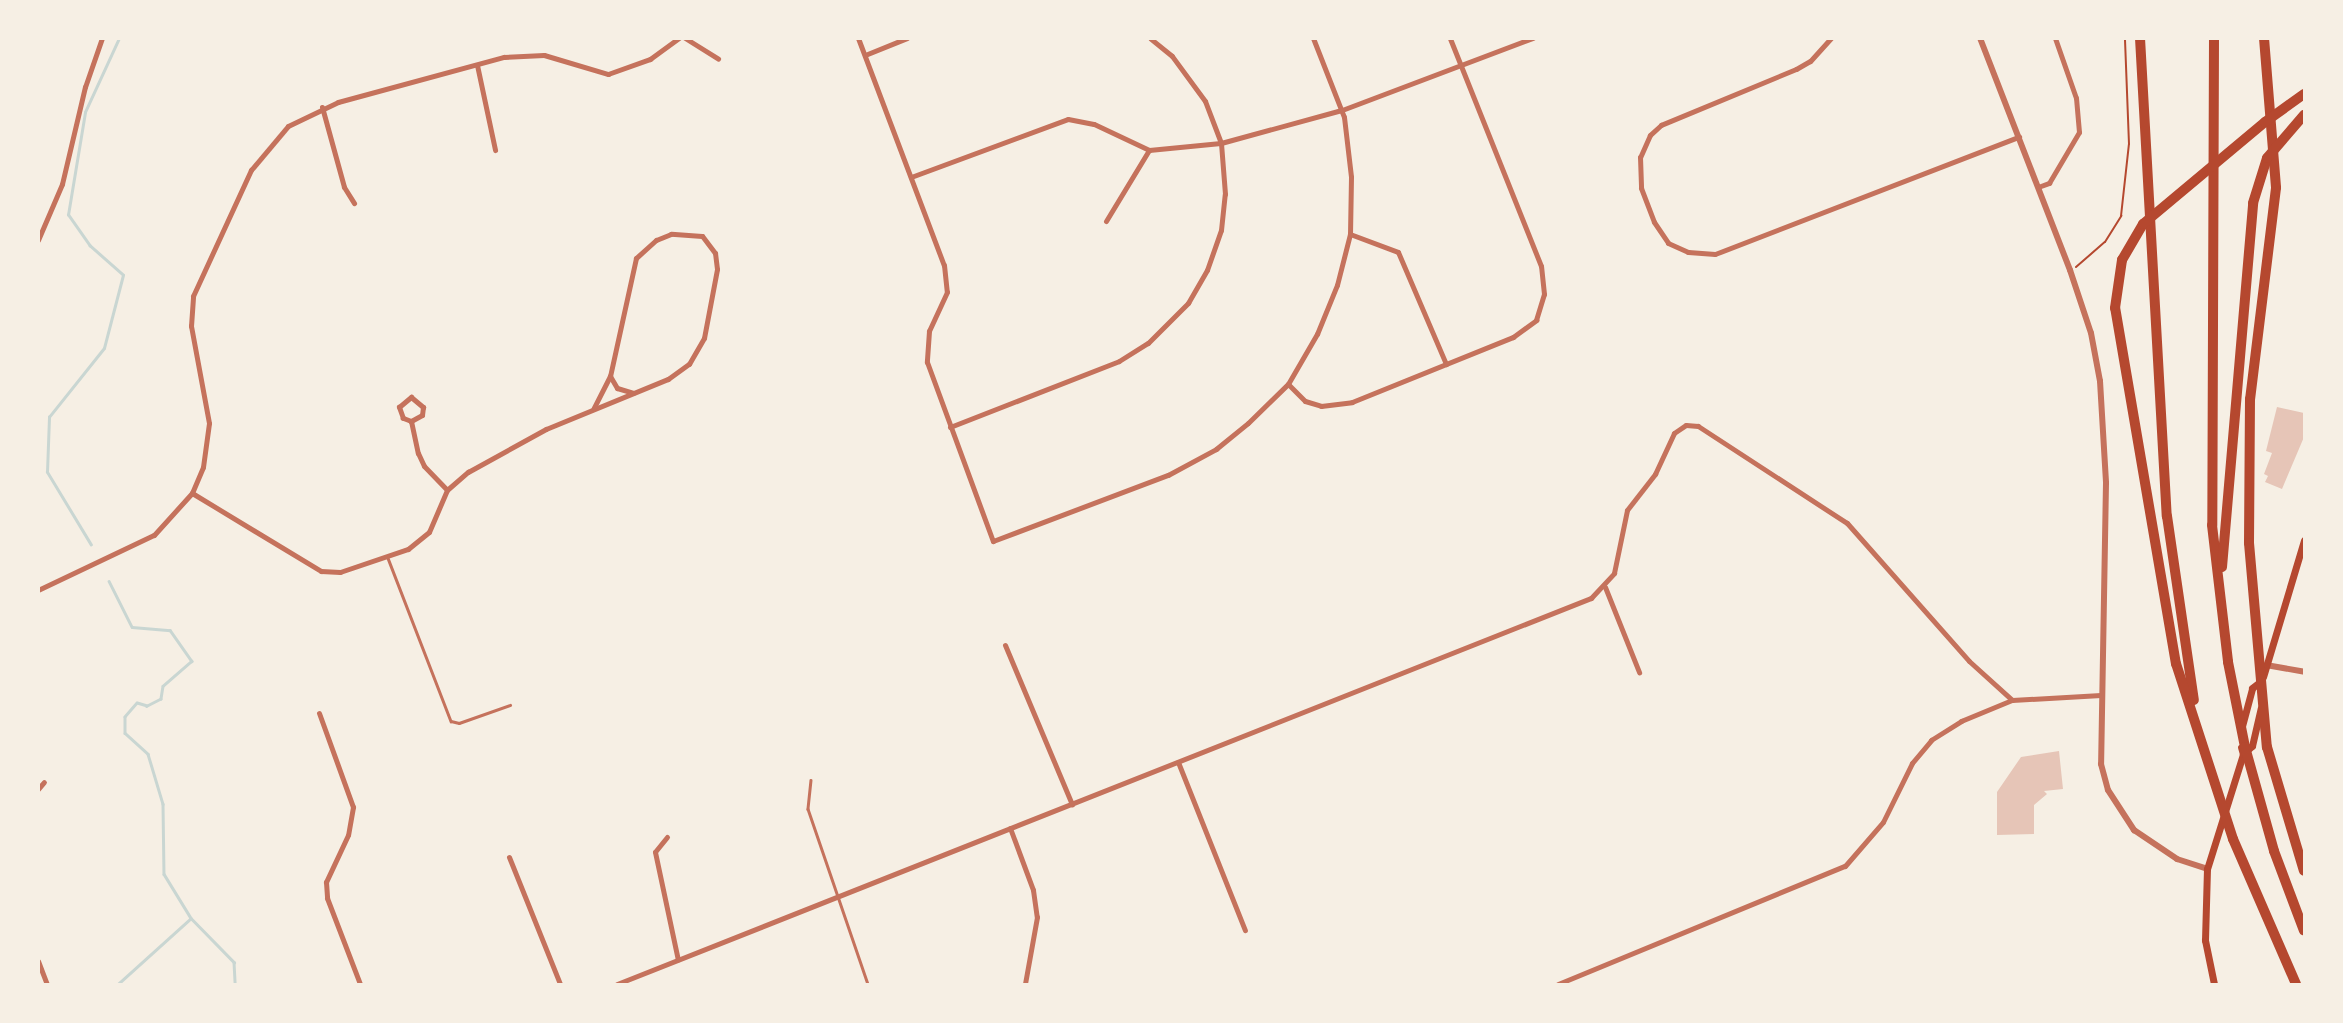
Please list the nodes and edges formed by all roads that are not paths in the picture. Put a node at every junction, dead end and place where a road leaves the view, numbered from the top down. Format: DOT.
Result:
graph roads {
  1 [pos="102,38"];
  2 [pos="678,38"];
  3 [pos="685,38"];
  4 [pos="858,38"];
  5 [pos="907,38"];
  6 [pos="1150,38"];
  7 [pos="1313,38"];
  8 [pos="1450,38"];
  9 [pos="1533,38"];
  10 [pos="1831,38"];
  11 [pos="1980,38"];
  12 [pos="2055,38"];
  13 [pos="2140,38"];
  14 [pos="2214,38"];
  15 [pos="2264,38"];
  16 [pos="865,55"];
  17 [pos="718,59"];
  18 [pos="477,65"];
  19 [pos="1461,67"];
  20 [pos="2305,92"];
  21 [pos="322,107"];
  22 [pos="1342,110"];
  23 [pos="2305,115"];
  24 [pos="2019,137"];
  25 [pos="1222,143"];
  26 [pos="495,150"];
  27 [pos="1149,150"];
  28 [pos="911,177"];
  29 [pos="2038,187"];
  30 [pos="354,203"];
  31 [pos="1106,221"];
  32 [pos="1350,234"];
  33 [pos="38,240"];
  34 [pos="1446,364"];
  35 [pos="610,376"];
  36 [pos="1288,384"];
  37 [pos="634,393"];
  38 [pos="594,408"];
  39 [pos="411,421"];
  40 [pos="950,427"];
  41 [pos="447,490"];
  42 [pos="192,493"];
  43 [pos="2305,540"];
  44 [pos="387,556"];
  45 [pos="1605,587"];
  46 [pos="2220,588"];
  47 [pos="38,590"];
  48 [pos="1006,645"];
  49 [pos="2266,664"];
  50 [pos="2305,672"];
  51 [pos="1639,673"];
  52 [pos="2261,681"];
  53 [pos="2101,695"];
  54 [pos="2011,700"];
  55 [pos="510,705"];
  56 [pos="319,713"];
  57 [pos="2200,735"];
  58 [pos="2243,754"];
  59 [pos="1178,762"];
  60 [pos="811,780"];
  61 [pos="44,782"];
  62 [pos="38,789"];
  63 [pos="1072,804"];
  64 [pos="1010,828"];
  65 [pos="667,837"];
  66 [pos="509,857"];
  67 [pos="2207,869"];
  68 [pos="2305,871"];
  69 [pos="840,895"];
  70 [pos="1245,930"];
  71 [pos="2305,931"];
  72 [pos="678,960"];
  73 [pos="38,961"];
  74 [pos="47,985"];
  75 [pos="360,985"];
  76 [pos="560,985"];
  77 [pos="617,985"];
  78 [pos="868,985"];
  79 [pos="1025,985"];
  80 [pos="1558,985"];
  81 [pos="2214,985"];
  82 [pos="2296,985"];
  1 -- 33 [label="street"];
  2 -- 18 [label="street"];
  3 -- 17 [label="street"];
  4 -- 16 [label="street"];
  5 -- 16 [label="street"];
  6 -- 25 [label="street"];
  7 -- 22 [label="street"];
  8 -- 19 [label="street"];
  9 -- 19 [label="street"];
  10 -- 24 [label="street"];
  11 -- 24 [label="street"];
  12 -- 29 [label="street"];
  13 -- 57 [label="highway"];
  14 -- 46 [label="highway"];
  15 -- 68 [label="highway"];
  16 -- 28 [label="street"];
  18 -- 21 [label="street"];
  18 -- 26 [label="street"];
  19 -- 22 [label="street"];
  19 -- 34 [label="street"];
  20 -- 57 [label="highway"];
  21 -- 30 [label="street"];
  21 -- 42 [label="street"];
  22 -- 25 [label="street"];
  22 -- 32 [label="street"];
  23 -- 46 [label="highway"];
  24 -- 29 [label="street"];
  25 -- 27 [label="street"];
  25 -- 40 [label="street"];
  27 -- 28 [label="street"];
  27 -- 31 [label="street"];
  28 -- 40 [label="street"];
  29 -- 53 [label="street"];
  32 -- 34 [label="street"];
  32 -- 36 [label="street"];
  34 -- 36 [label="street"];
  35 -- 37 [label="street"];
  35 -- 37 [label="street"];
  35 -- 38 [label="street"];
  36 -- 40 [label="street"];
  37 -- 38 [label="street"];
  38 -- 41 [label="street"];
  39 -- 39 [label="street"];
  39 -- 41 [label="street"];
  41 -- 44 [label="street"];
  42 -- 44 [label="street"];
  42 -- 47 [label="street"];
  43 -- 49 [label="main road"];
  44 -- 55 [label="lane"];
  45 -- 51 [label="street"];
  45 -- 54 [label="street"];
  45 -- 59 [label="street"];
  46 -- 71 [label="highway"];
  48 -- 63 [label="street"];
  49 -- 50 [label="street"];
  49 -- 52 [label="main road"];
  52 -- 58 [label="main road"];
  52 -- 58 [label="main road"];
  53 -- 54 [label="street"];
  53 -- 67 [label="street"];
  54 -- 80 [label="street"];
  56 -- 75 [label="street"];
  57 -- 82 [label="highway"];
  58 -- 67 [label="main road"];
  59 -- 63 [label="street"];
  59 -- 70 [label="street"];
  60 -- 69 [label="lane"];
  61 -- 62 [label="street"];
  63 -- 64 [label="street"];
  64 -- 69 [label="street"];
  64 -- 79 [label="street"];
  65 -- 72 [label="street"];
  66 -- 76 [label="street"];
  67 -- 81 [label="main road"];
  69 -- 72 [label="street"];
  69 -- 78 [label="lane"];
  72 -- 77 [label="street"];
  73 -- 74 [label="street"];
}
